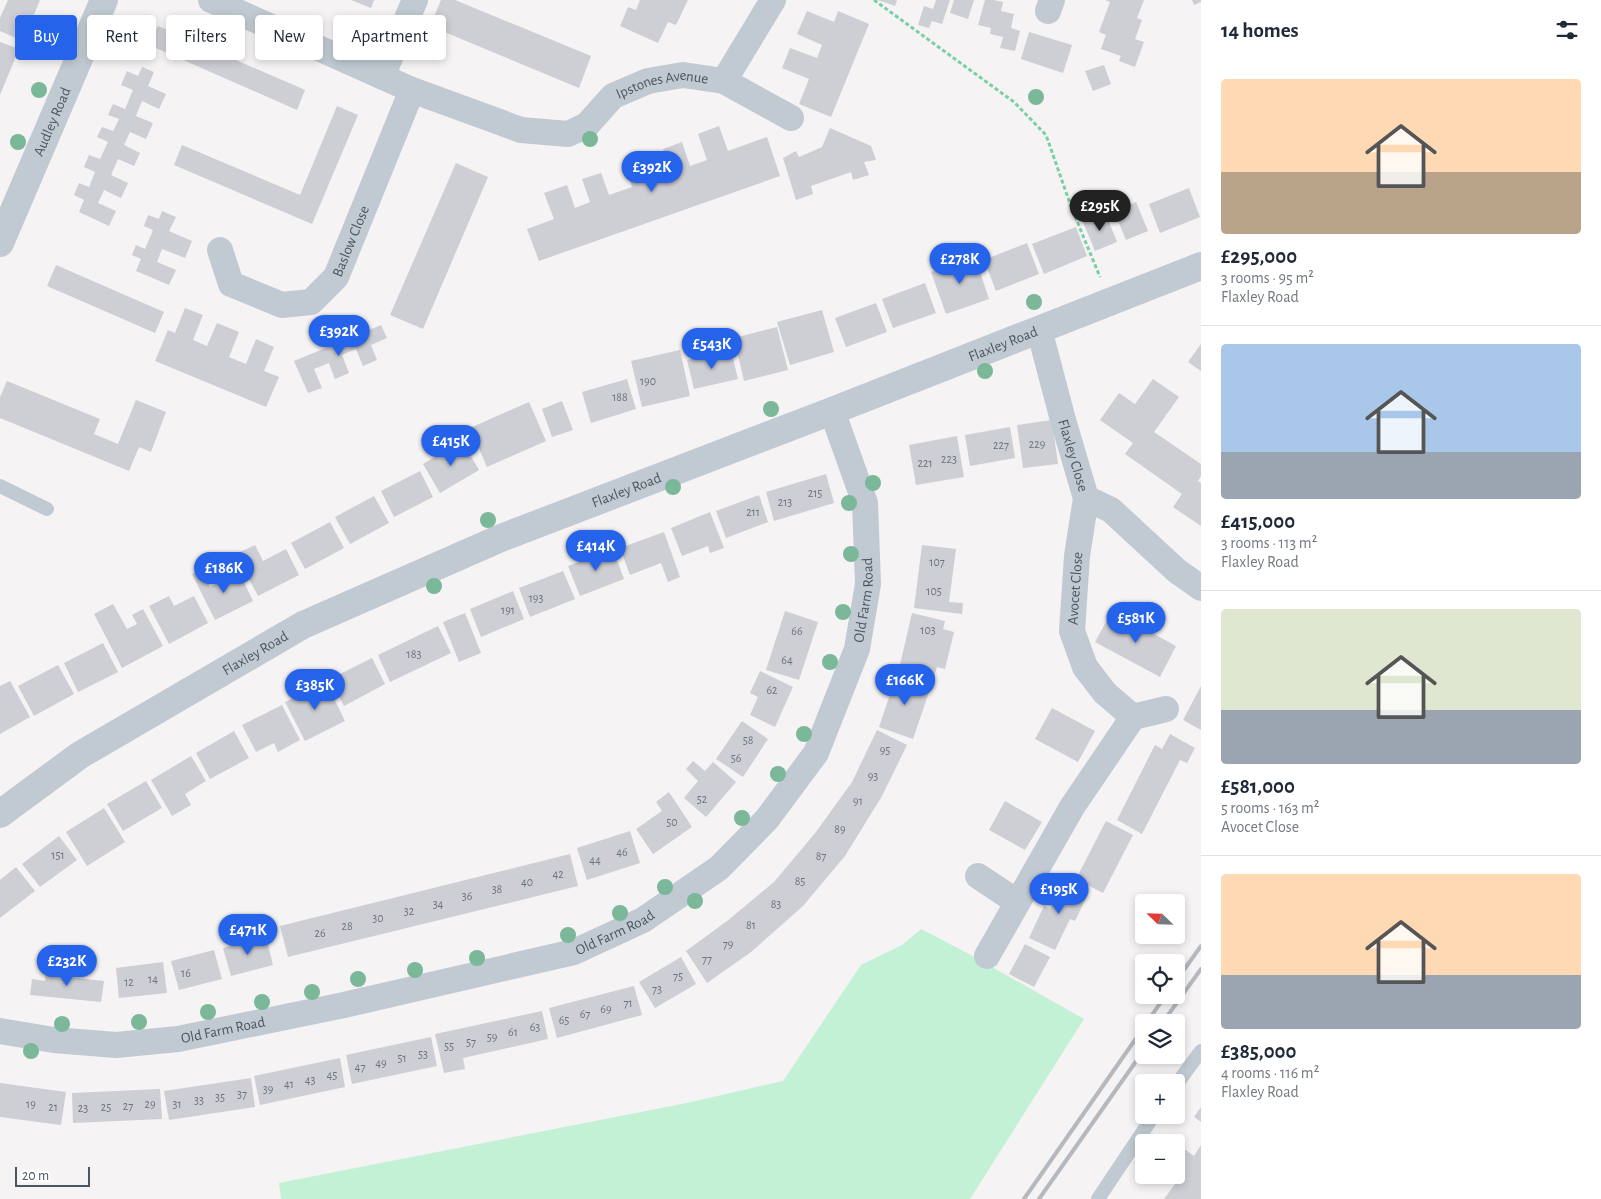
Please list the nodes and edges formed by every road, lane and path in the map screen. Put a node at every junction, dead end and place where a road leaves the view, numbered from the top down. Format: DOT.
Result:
graph roads {
  1 [pos="104,0"];
  2 [pos="211,0"];
  3 [pos="415,0"];
  4 [pos="773,0"];
  5 [pos="874,0"];
  6 [pos="382,76"];
  7 [pos="724,81"];
  8 [pos="412,90"];
  9 [pos="791,118"];
  10 [pos="0,243"];
  11 [pos="220,250"];
  12 [pos="1201,266"];
  13 [pos="1101,281"];
  14 [pos="1039,330"];
  15 [pos="832,411"];
  16 [pos="0,486"];
  17 [pos="1086,498"];
  18 [pos="47,508"];
  19 [pos="1201,588"];
  20 [pos="1166,709"];
  21 [pos="1133,716"];
  22 [pos="0,814"];
  23 [pos="978,876"];
  24 [pos="1017,902"];
  25 [pos="987,956"];
  26 [pos="0,1032"];
  27 [pos="1201,1051"];
  28 [pos="1184,1074"];
  29 [pos="1148,1124"];
  30 [pos="1098,1199"];
  1 -- 10 [label="street, Audley Road"];
  2 -- 6 [label="street, Ipstones Avenue"];
  3 -- 6 [label="street"];
  4 -- 7 [label="street, Ipstones Avenue"];
  5 -- 13 [label="path"];
  6 -- 8 [label="street, Ipstones Avenue"];
  7 -- 8 [label="street, Ipstones Avenue"];
  7 -- 9 [label="street"];
  8 -- 11 [label="street, Baslow Close"];
  12 -- 14 [label="street, Flaxley Road"];
  14 -- 15 [label="street, Flaxley Road"];
  14 -- 17 [label="street, Flaxley Close"];
  15 -- 22 [label="street, Flaxley Road"];
  15 -- 26 [label="street, Old Farm Road"];
  16 -- 18 [label="lane"];
  17 -- 19 [label="street, Flaxley Close"];
  17 -- 21 [label="street, Avocet Close"];
  20 -- 21 [label="street"];
  21 -- 24 [label="street"];
  23 -- 24 [label="street"];
  24 -- 25 [label="street"];
  27 -- 28 [label="lane"];
  29 -- 30 [label="lane"];
}
